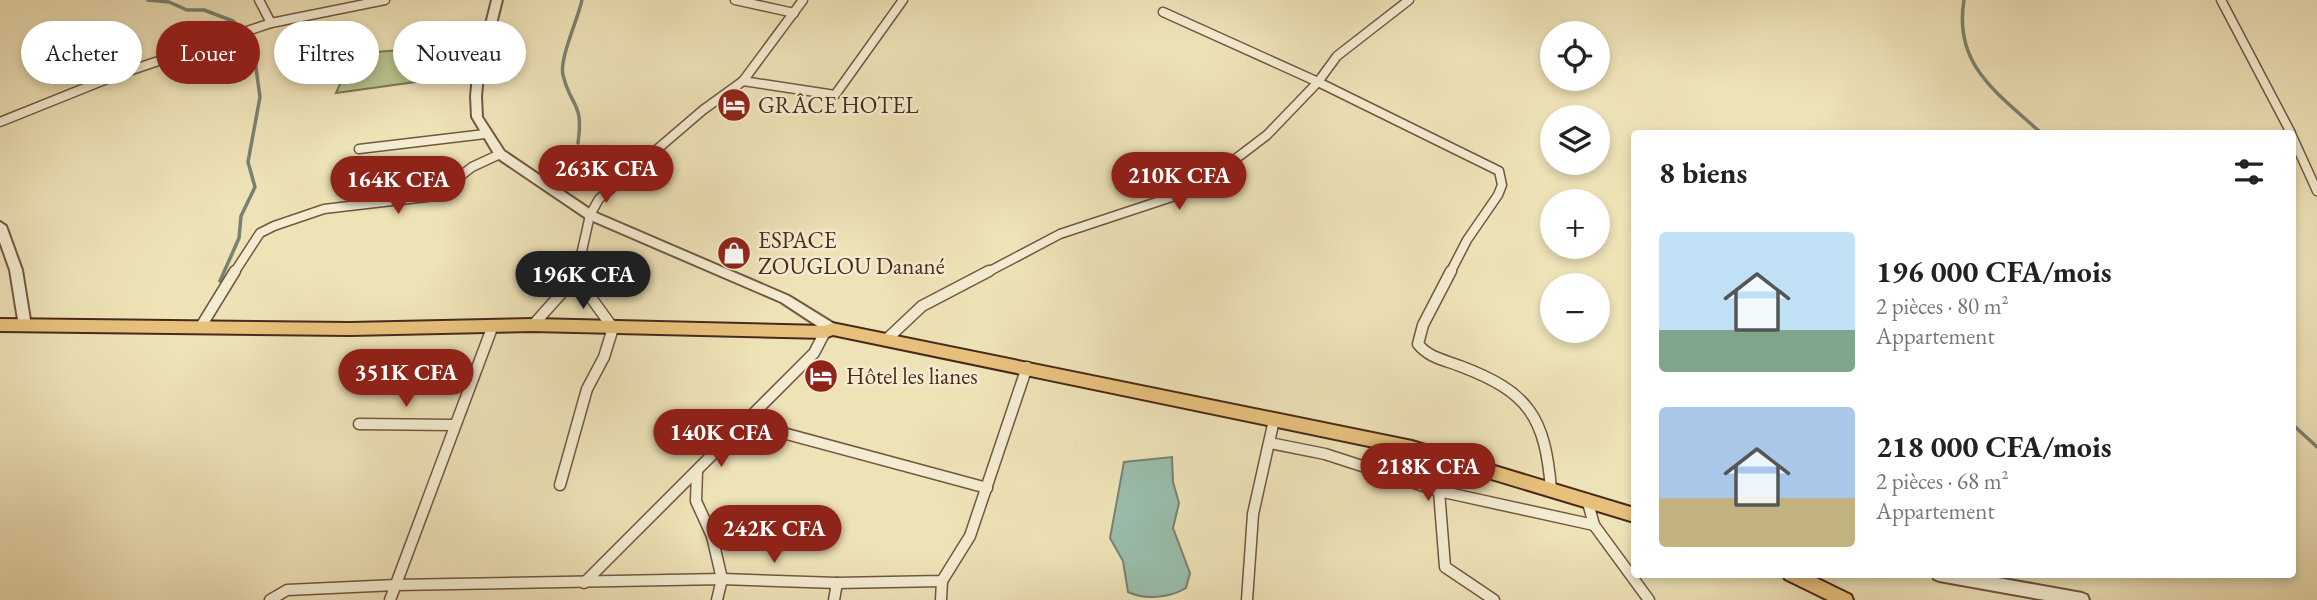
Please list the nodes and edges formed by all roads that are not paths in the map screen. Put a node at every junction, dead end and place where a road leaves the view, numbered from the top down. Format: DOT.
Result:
graph roads {
  1 [pos="259,0"];
  2 [pos="385,0"];
  3 [pos="497,0"];
  4 [pos="735,0"];
  5 [pos="803,0"];
  6 [pos="903,0"];
  7 [pos="1409,0"];
  8 [pos="2221,0"];
  9 [pos="1163,12"];
  10 [pos="794,13"];
  11 [pos="271,23"];
  12 [pos="743,81"];
  13 [pos="1318,82"];
  14 [pos="0,122"];
  15 [pos="2290,130"];
  16 [pos="485,134"];
  17 [pos="2296,143"];
  18 [pos="359,149"];
  19 [pos="500,154"];
  20 [pos="2317,191"];
  21 [pos="590,215"];
  22 [pos="0,226"];
  23 [pos="576,276"];
  24 [pos="533,325"];
  25 [pos="0,326"];
  26 [pos="25,326"];
  27 [pos="200,328"];
  28 [pos="492,328"];
  29 [pos="613,328"];
  30 [pos="829,331"];
  31 [pos="887,340"];
  32 [pos="1027,367"];
  33 [pos="1274,420"];
  34 [pos="746,423"];
  35 [pos="359,424"];
  36 [pos="454,425"];
  37 [pos="1270,443"];
  38 [pos="697,471"];
  39 [pos="560,485"];
  40 [pos="987,488"];
  41 [pos="1552,489"];
  42 [pos="1439,491"];
  43 [pos="1587,499"];
  44 [pos="1631,514"];
  45 [pos="1594,525"];
  46 [pos="1631,575"];
  47 [pos="1633,578"];
  48 [pos="1812,578"];
  49 [pos="1961,578"];
  50 [pos="722,579"];
  51 [pos="942,581"];
  52 [pos="584,583"];
  53 [pos="837,583"];
  54 [pos="396,585"];
  55 [pos="270,600"];
  56 [pos="390,600"];
  57 [pos="717,600"];
  58 [pos="834,600"];
  59 [pos="941,600"];
  60 [pos="1247,600"];
  61 [pos="1494,600"];
  62 [pos="1649,600"];
  63 [pos="1845,600"];
  64 [pos="2082,600"];
  1 -- 11 [label="street"];
  2 -- 11 [label="street"];
  3 -- 16 [label="street"];
  4 -- 10 [label="street"];
  5 -- 10 [label="street"];
  6 -- 12 [label="street"];
  7 -- 13 [label="street"];
  8 -- 15 [label="street"];
  9 -- 13 [label="street"];
  10 -- 12 [label="street"];
  11 -- 14 [label="street"];
  12 -- 21 [label="street"];
  13 -- 31 [label="street"];
  13 -- 41 [label="street"];
  16 -- 18 [label="street"];
  16 -- 19 [label="street"];
  17 -- 20 [label="street"];
  19 -- 21 [label="street"];
  19 -- 27 [label="street"];
  21 -- 23 [label="street"];
  21 -- 30 [label="street"];
  22 -- 26 [label="street"];
  23 -- 24 [label="street"];
  23 -- 29 [label="street"];
  24 -- 28 [label="main road"];
  24 -- 29 [label="main road"];
  25 -- 26 [label="main road"];
  26 -- 27 [label="main road"];
  27 -- 28 [label="main road"];
  28 -- 36 [label="street"];
  29 -- 30 [label="main road"];
  29 -- 39 [label="street"];
  30 -- 31 [label="main road"];
  30 -- 34 [label="street"];
  31 -- 32 [label="main road"];
  32 -- 33 [label="main road"];
  32 -- 40 [label="street"];
  33 -- 37 [label="street"];
  33 -- 41 [label="main road"];
  34 -- 38 [label="street"];
  34 -- 40 [label="street"];
  35 -- 36 [label="street"];
  36 -- 54 [label="street"];
  37 -- 42 [label="street"];
  37 -- 60 [label="street"];
  38 -- 50 [label="street"];
  38 -- 52 [label="street"];
  40 -- 51 [label="street"];
  41 -- 43 [label="main road"];
  42 -- 45 [label="street"];
  42 -- 61 [label="street"];
  43 -- 44 [label="main road"];
  43 -- 45 [label="street"];
  45 -- 46 [label="street"];
  47 -- 62 [label="street"];
  48 -- 63 [label="main road"];
  49 -- 64 [label="street"];
  50 -- 52 [label="street"];
  50 -- 53 [label="street"];
  50 -- 57 [label="street"];
  51 -- 53 [label="street"];
  51 -- 59 [label="street"];
  52 -- 54 [label="street"];
  53 -- 58 [label="street"];
  54 -- 55 [label="street"];
  54 -- 56 [label="street"];
}
